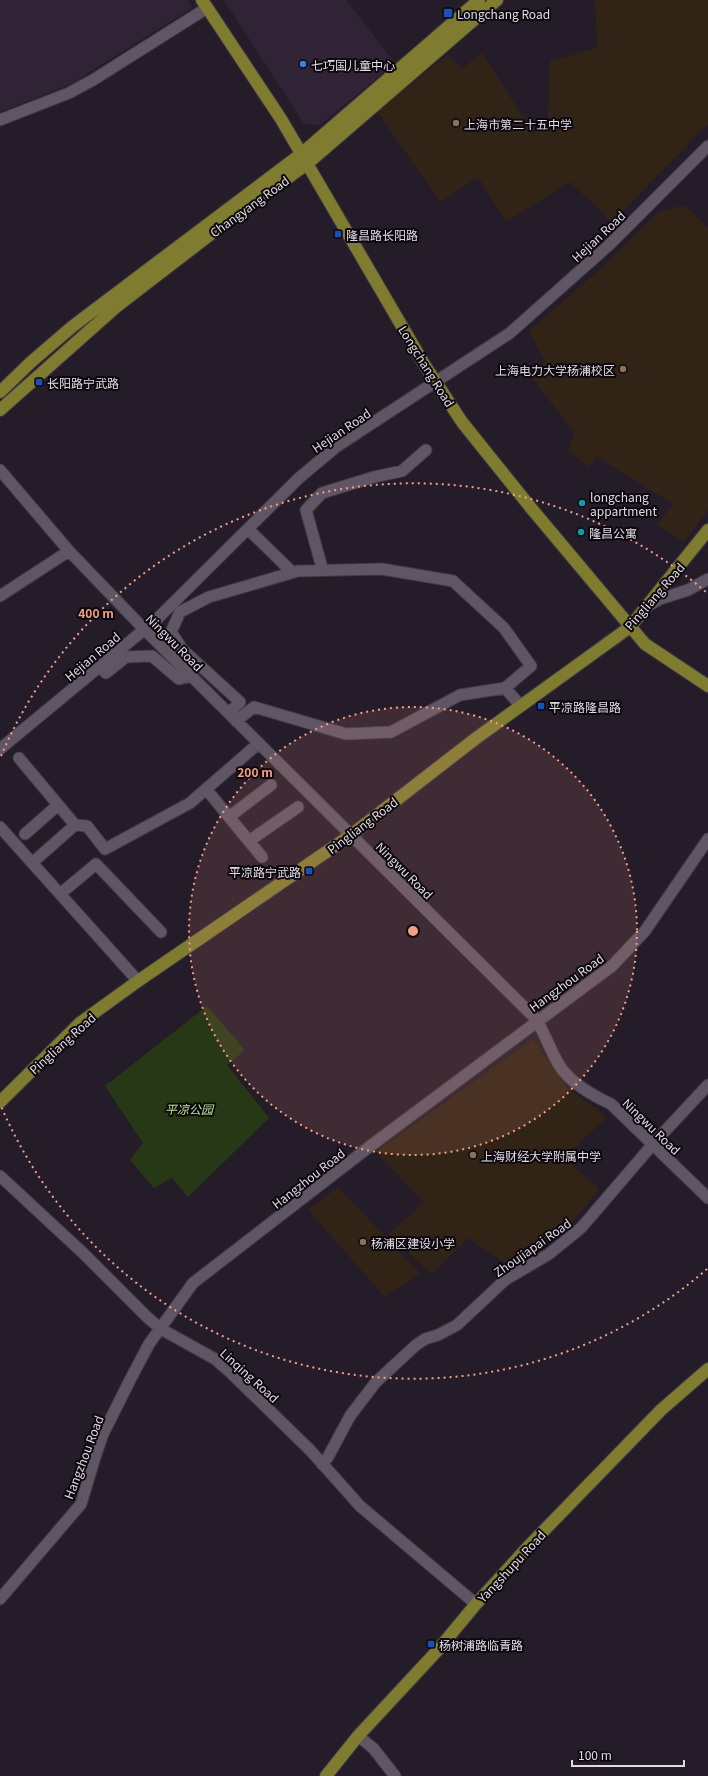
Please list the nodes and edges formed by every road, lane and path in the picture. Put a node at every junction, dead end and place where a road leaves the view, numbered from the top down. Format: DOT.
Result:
graph roads {
  1 [pos="479,0"];
  2 [pos="497,0"];
  3 [pos="205,4"];
  4 [pos="0,120"];
  5 [pos="708,146"];
  6 [pos="304,159"];
  7 [pos="436,383"];
  8 [pos="0,392"];
  9 [pos="0,410"];
  10 [pos="426,450"];
  11 [pos="0,470"];
  12 [pos="248,529"];
  13 [pos="708,530"];
  14 [pos="69,551"];
  15 [pos="320,564"];
  16 [pos="292,572"];
  17 [pos="708,579"];
  18 [pos="0,596"];
  19 [pos="647,606"];
  20 [pos="630,627"];
  21 [pos="144,629"];
  22 [pos="100,668"];
  23 [pos="192,676"];
  24 [pos="708,686"];
  25 [pos="505,688"];
  26 [pos="522,706"];
  27 [pos="233,717"];
  28 [pos="259,744"];
  29 [pos="0,748"];
  30 [pos="19,758"];
  31 [pos="271,785"];
  32 [pos="206,789"];
  33 [pos="58,805"];
  34 [pos="298,807"];
  35 [pos="229,817"];
  36 [pos="75,825"];
  37 [pos="0,827"];
  38 [pos="25,834"];
  39 [pos="351,835"];
  40 [pos="708,839"];
  41 [pos="249,841"];
  42 [pos="262,857"];
  43 [pos="32,863"];
  44 [pos="60,894"];
  45 [pos="161,932"];
  46 [pos="138,981"];
  47 [pos="537,1020"];
  48 [pos="708,1085"];
  49 [pos="0,1102"];
  50 [pos="653,1144"];
  51 [pos="0,1176"];
  52 [pos="708,1198"];
  53 [pos="162,1329"];
  54 [pos="708,1369"];
  55 [pos="322,1464"];
  56 [pos="0,1599"];
  57 [pos="476,1604"];
  58 [pos="358,1736"];
  59 [pos="326,1776"];
  60 [pos="396,1776"];
  1 -- 6 [label="main road, Changyang Road"];
  2 -- 6 [label="main road, Changyang Road"];
  3 -- 4 [label="street"];
  3 -- 6 [label="main road, Longchang Road"];
  5 -- 7 [label="street, Hejian Road"];
  6 -- 7 [label="main road, Longchang Road"];
  6 -- 8 [label="main road, Changyang Road"];
  6 -- 9 [label="main road, Changyang Road"];
  7 -- 12 [label="street, Hejian Road"];
  7 -- 20 [label="main road, Longchang Road"];
  10 -- 15 [label="street"];
  11 -- 14 [label="street, Ningwu Road"];
  12 -- 16 [label="street"];
  12 -- 21 [label="street, Hejian Road"];
  13 -- 19 [label="main road, Pingliang Road"];
  14 -- 18 [label="street"];
  14 -- 21 [label="street, Ningwu Road"];
  16 -- 25 [label="street"];
  16 -- 27 [label="street"];
  17 -- 19 [label="street"];
  19 -- 20 [label="main road, Pingliang Road"];
  20 -- 24 [label="main road, Longchang Road"];
  20 -- 26 [label="main road, Pingliang Road"];
  21 -- 22 [label="street, Hejian Road"];
  21 -- 23 [label="street, Ningwu Road"];
  22 -- 23 [label="street"];
  22 -- 29 [label="street, Hejian Road"];
  23 -- 27 [label="street, Ningwu Road"];
  25 -- 26 [label="street"];
  25 -- 27 [label="street"];
  26 -- 39 [label="main road, Pingliang Road"];
  27 -- 28 [label="street, Ningwu Road"];
  28 -- 32 [label="street"];
  28 -- 39 [label="street, Ningwu Road"];
  30 -- 33 [label="street"];
  31 -- 35 [label="street"];
  32 -- 35 [label="street"];
  32 -- 36 [label="street"];
  33 -- 36 [label="street"];
  33 -- 38 [label="street"];
  34 -- 41 [label="street"];
  35 -- 41 [label="street"];
  36 -- 43 [label="street"];
  37 -- 43 [label="street"];
  39 -- 46 [label="main road, Pingliang Road"];
  39 -- 47 [label="street, Ningwu Road"];
  40 -- 47 [label="street, Hangzhou Road"];
  41 -- 42 [label="street"];
  43 -- 44 [label="street"];
  44 -- 45 [label="street"];
  44 -- 46 [label="street"];
  46 -- 49 [label="main road, Pingliang Road"];
  47 -- 50 [label="street, Ningwu Road"];
  47 -- 53 [label="street, Hangzhou Road"];
  48 -- 50 [label="street, Zhoujiapai Road"];
  50 -- 52 [label="street, Ningwu Road"];
  50 -- 55 [label="street, Zhoujiapai Road"];
  51 -- 53 [label="street, Linqing Road"];
  53 -- 55 [label="street, Linqing Road"];
  53 -- 56 [label="street, Hangzhou Road"];
  54 -- 57 [label="main road, Yangshupu Road"];
  55 -- 57 [label="street, Linqing Road"];
  57 -- 58 [label="main road, Yangshupu Road"];
  58 -- 59 [label="main road, Yangshupu Road"];
  58 -- 60 [label="street"];
}
